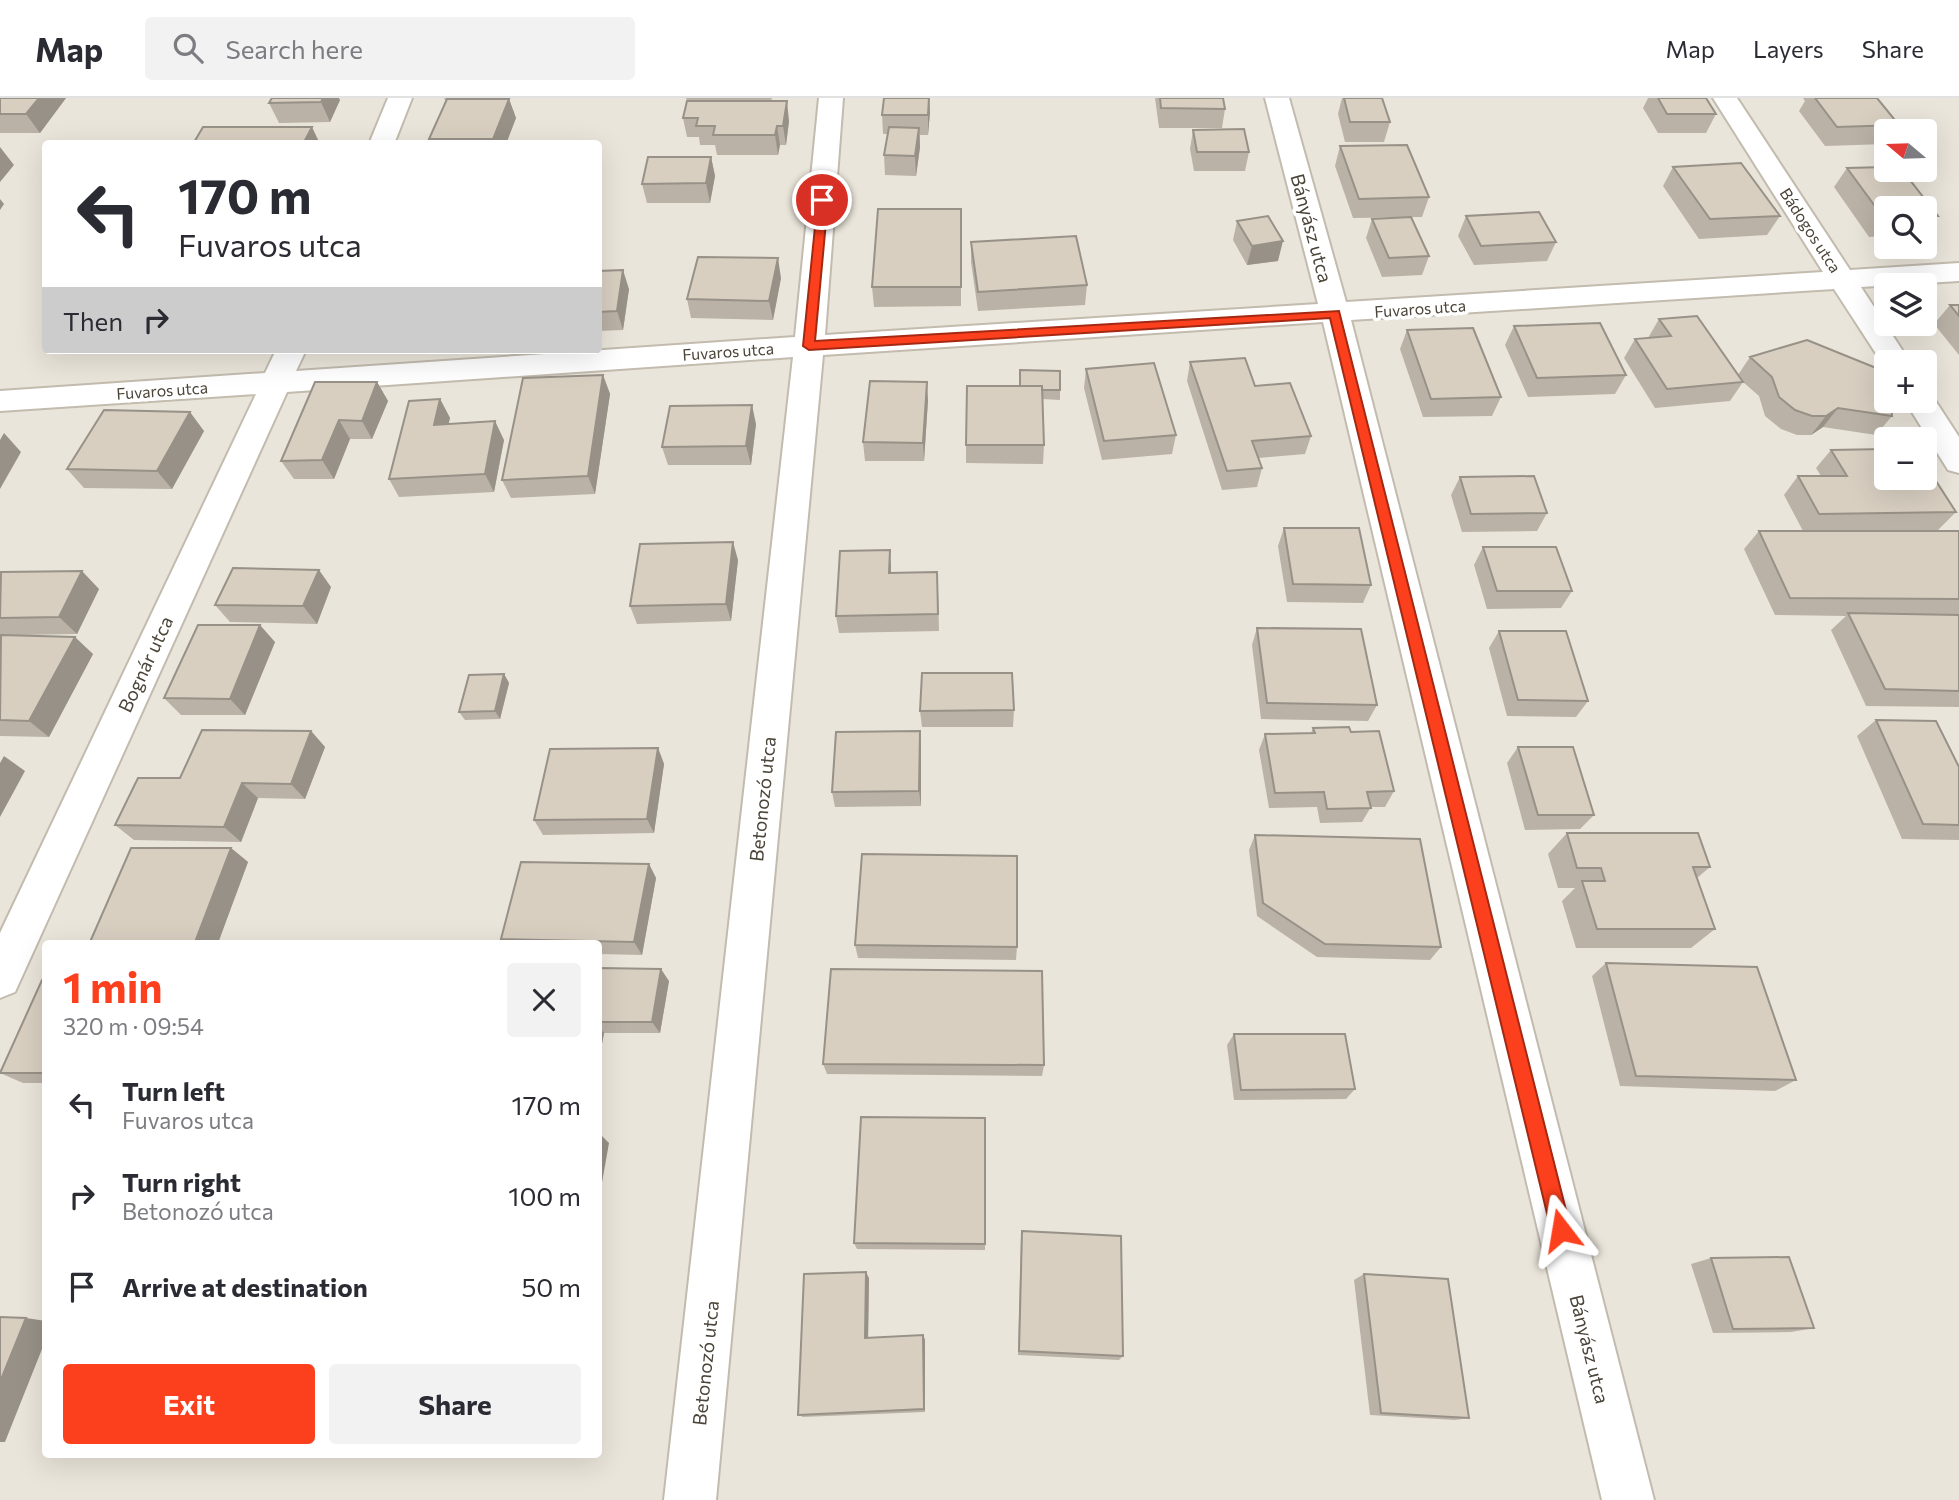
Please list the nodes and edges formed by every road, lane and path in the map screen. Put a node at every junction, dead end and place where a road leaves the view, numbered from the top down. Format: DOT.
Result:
graph roads {
  1 [pos="400,98"];
  2 [pos="831,98"];
  3 [pos="1277,98"];
  4 [pos="1725,98"];
  5 [pos="383,140"];
  6 [pos="1959,272"];
  7 [pos="1843,280"];
  8 [pos="1335,314"];
  9 [pos="809,346"];
  10 [pos="1887,350"];
  11 [pos="289,354"];
  12 [pos="275,383"];
  13 [pos="0,401"];
  14 [pos="1928,413"];
  15 [pos="1959,462"];
  16 [pos="0,978"];
  17 [pos="690,1500"];
  18 [pos="1628,1500"];
  1 -- 5 [label="street"];
  2 -- 9 [label="street, Betonozó utca"];
  3 -- 8 [label="street, Bányász utca"];
  4 -- 7 [label="street, Bádogos utca"];
  6 -- 7 [label="street, Fuvaros utca"];
  7 -- 8 [label="street, Fuvaros utca"];
  7 -- 10 [label="street, Bádogos utca"];
  8 -- 9 [label="street, Fuvaros utca"];
  8 -- 18 [label="street, Bányász utca"];
  9 -- 12 [label="street, Fuvaros utca"];
  9 -- 17 [label="street, Betonozó utca"];
  11 -- 12 [label="street, Bognár utca"];
  12 -- 13 [label="street, Fuvaros utca"];
  12 -- 16 [label="street, Bognár utca"];
  14 -- 15 [label="street"];
}
